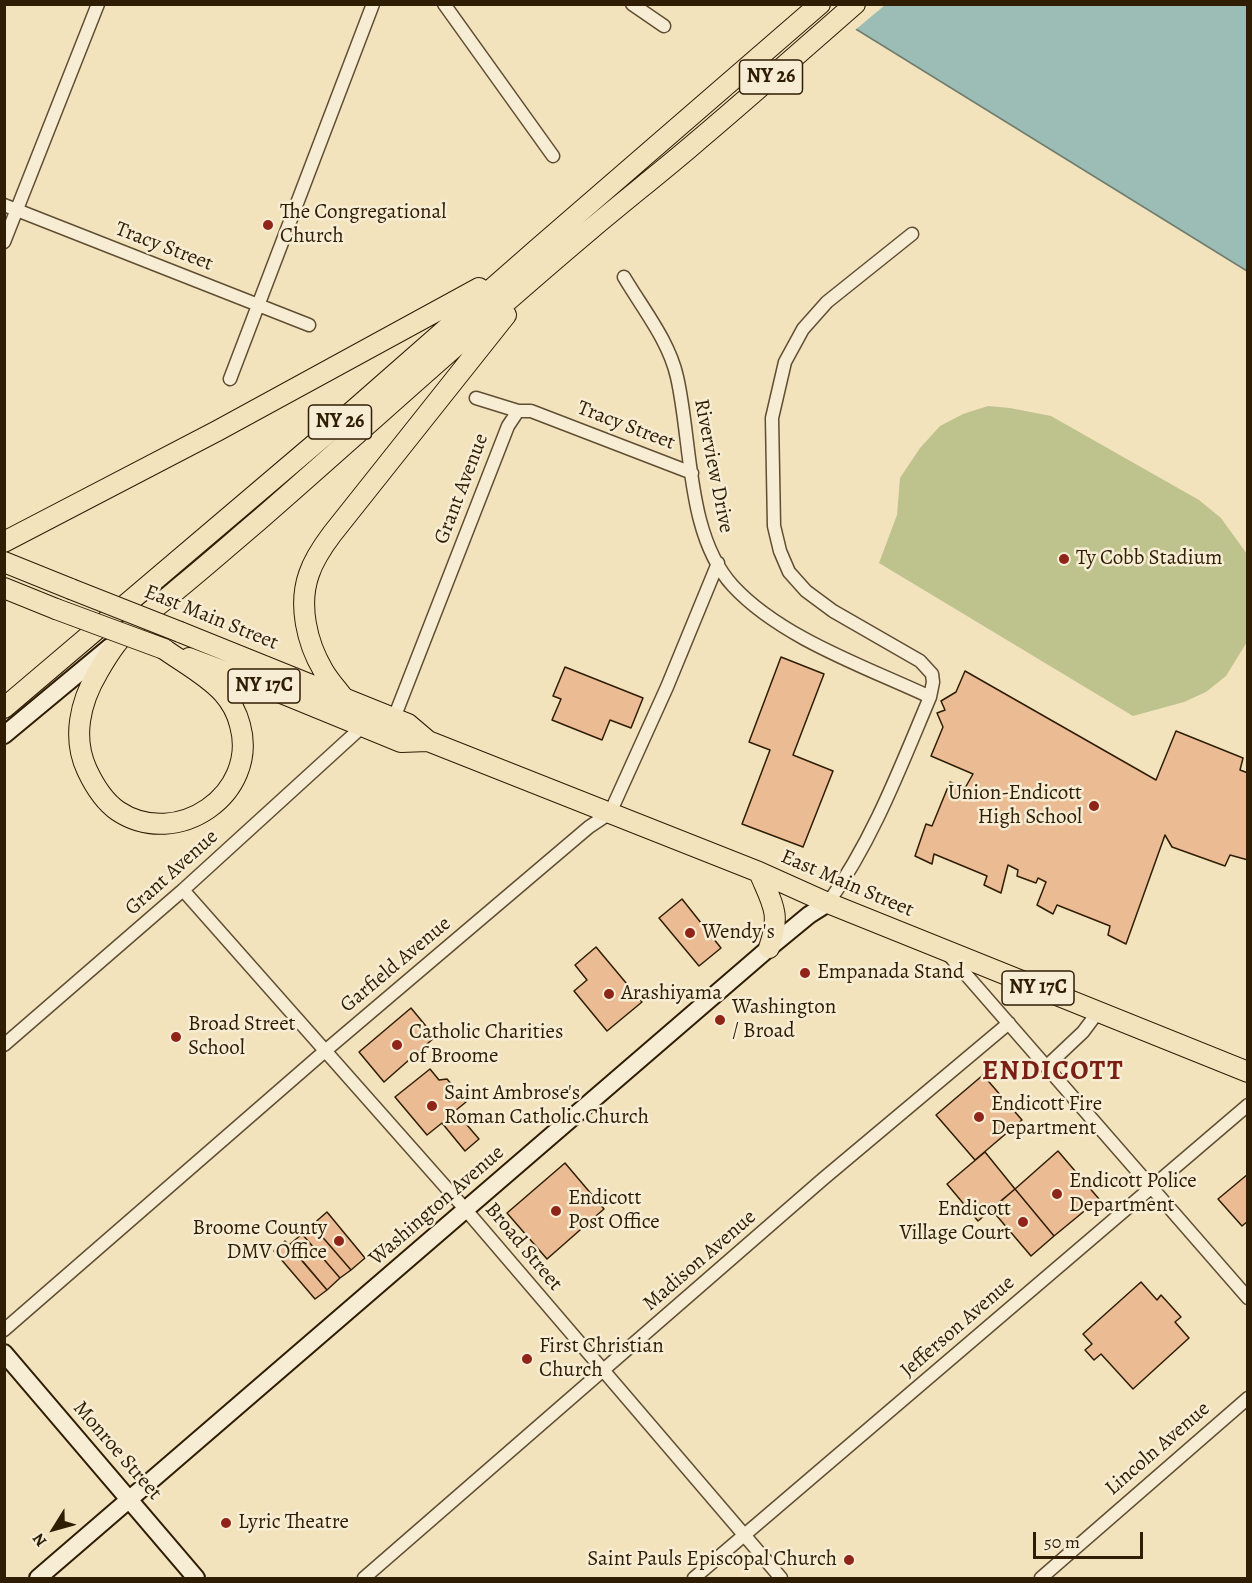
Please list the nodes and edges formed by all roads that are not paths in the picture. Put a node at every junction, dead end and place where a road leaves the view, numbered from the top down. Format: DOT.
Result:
graph roads {
  1 [pos="98,4"];
  2 [pos="373,4"];
  3 [pos="444,4"];
  4 [pos="632,4"];
  5 [pos="820,4"];
  6 [pos="855,4"];
  7 [pos="664,26"];
  8 [pos="553,156"];
  9 [pos="4,205"];
  10 [pos="17,210"];
  11 [pos="912,234"];
  12 [pos="4,242"];
  13 [pos="536,250"];
  14 [pos="624,277"];
  15 [pos="527,284"];
  16 [pos="257,304"];
  17 [pos="309,325"];
  18 [pos="230,379"];
  19 [pos="476,398"];
  20 [pos="518,411"];
  21 [pos="692,473"];
  22 [pos="4,542"];
  23 [pos="4,562"];
  24 [pos="718,563"];
  25 [pos="4,588"];
  26 [pos="121,637"];
  27 [pos="164,649"];
  28 [pos="343,697"];
  29 [pos="930,698"];
  30 [pos="4,708"];
  31 [pos="394,718"];
  32 [pos="363,726"];
  33 [pos="4,735"];
  34 [pos="428,741"];
  35 [pos="610,813"];
  36 [pos="759,872"];
  37 [pos="183,890"];
  38 [pos="828,903"];
  39 [pos="769,948"];
  40 [pos="946,951"];
  41 [pos="1098,1012"];
  42 [pos="1009,1023"];
  43 [pos="4,1045"];
  44 [pos="325,1050"];
  45 [pos="1047,1066"];
  46 [pos="1248,1072"];
  47 [pos="1248,1105"];
  48 [pos="1152,1187"];
  49 [pos="466,1210"];
  50 [pos="1248,1298"];
  51 [pos="4,1330"];
  52 [pos="4,1353"];
  53 [pos="604,1372"];
  54 [pos="1248,1398"];
  55 [pos="129,1500"];
  56 [pos="744,1536"];
  57 [pos="38,1578"];
  58 [pos="196,1578"];
  59 [pos="364,1578"];
  60 [pos="694,1578"];
  61 [pos="780,1578"];
  62 [pos="1041,1578"];
  1 -- 10 [label="street"];
  2 -- 16 [label="street"];
  3 -- 8 [label="street"];
  4 -- 7 [label="street"];
  5 -- 13 [label="main road, NY 26"];
  6 -- 15 [label="main road, NY 26"];
  9 -- 10 [label="street, Tracy Street"];
  10 -- 12 [label="street"];
  10 -- 16 [label="street, Tracy Street"];
  11 -- 29 [label="street"];
  13 -- 22 [label="main road"];
  13 -- 30 [label="main road, NY 26"];
  14 -- 21 [label="street, Riverview Drive"];
  15 -- 26 [label="main road"];
  15 -- 28 [label="main road, NY 26"];
  16 -- 17 [label="street, Tracy Street"];
  16 -- 18 [label="street"];
  19 -- 20 [label="street, Tracy Street"];
  20 -- 21 [label="street, Tracy Street"];
  20 -- 31 [label="street, Grant Avenue"];
  21 -- 24 [label="street, Riverview Drive"];
  23 -- 28 [label="main road, East Main Street / NY 17C, bridge"];
  24 -- 29 [label="street, Riverview Drive"];
  24 -- 35 [label="street"];
  25 -- 27 [label="main road, East Main Street / NY 17C, bridge"];
  26 -- 27 [label="main road"];
  26 -- 33 [label="street"];
  27 -- 32 [label="main road, East Main Street / NY 17C"];
  28 -- 31 [label="main road, East Main Street / NY 17C"];
  29 -- 38 [label="street, Washington Avenue"];
  31 -- 34 [label="main road, East Main Street / NY 17C"];
  32 -- 34 [label="main road, East Main Street / NY 17C"];
  32 -- 37 [label="street, Grant Avenue"];
  34 -- 35 [label="main road, East Main Street / NY 17C"];
  35 -- 36 [label="main road, East Main Street / NY 17C"];
  35 -- 44 [label="street, Garfield Avenue"];
  36 -- 38 [label="main road, East Main Street / NY 17C"];
  36 -- 39 [label="main road"];
  37 -- 43 [label="street, Grant Avenue"];
  37 -- 44 [label="street, Broad Street"];
  38 -- 39 [label="street, Washington Avenue"];
  38 -- 40 [label="main road, East Main Street / NY 17C"];
  39 -- 49 [label="street, Washington Avenue"];
  40 -- 41 [label="main road, East Main Street / NY 17C"];
  40 -- 42 [label="street"];
  41 -- 45 [label="street"];
  41 -- 46 [label="main road, East Main Street / NY 17C"];
  42 -- 45 [label="street"];
  42 -- 53 [label="street, Madison Avenue"];
  44 -- 49 [label="street, Broad Street"];
  44 -- 51 [label="street, Garfield Avenue"];
  45 -- 48 [label="street"];
  47 -- 48 [label="street, Jefferson Avenue"];
  48 -- 50 [label="street"];
  48 -- 56 [label="street, Jefferson Avenue"];
  49 -- 53 [label="street, Broad Street"];
  49 -- 55 [label="street, Washington Avenue"];
  52 -- 55 [label="street, Monroe Street"];
  53 -- 56 [label="street, Broad Street"];
  53 -- 59 [label="street, Madison Avenue"];
  54 -- 62 [label="street, Lincoln Avenue"];
  55 -- 57 [label="street, Washington Avenue"];
  55 -- 58 [label="street, Monroe Street"];
  56 -- 60 [label="street, Jefferson Avenue"];
  56 -- 61 [label="street, Broad Street"];
}
